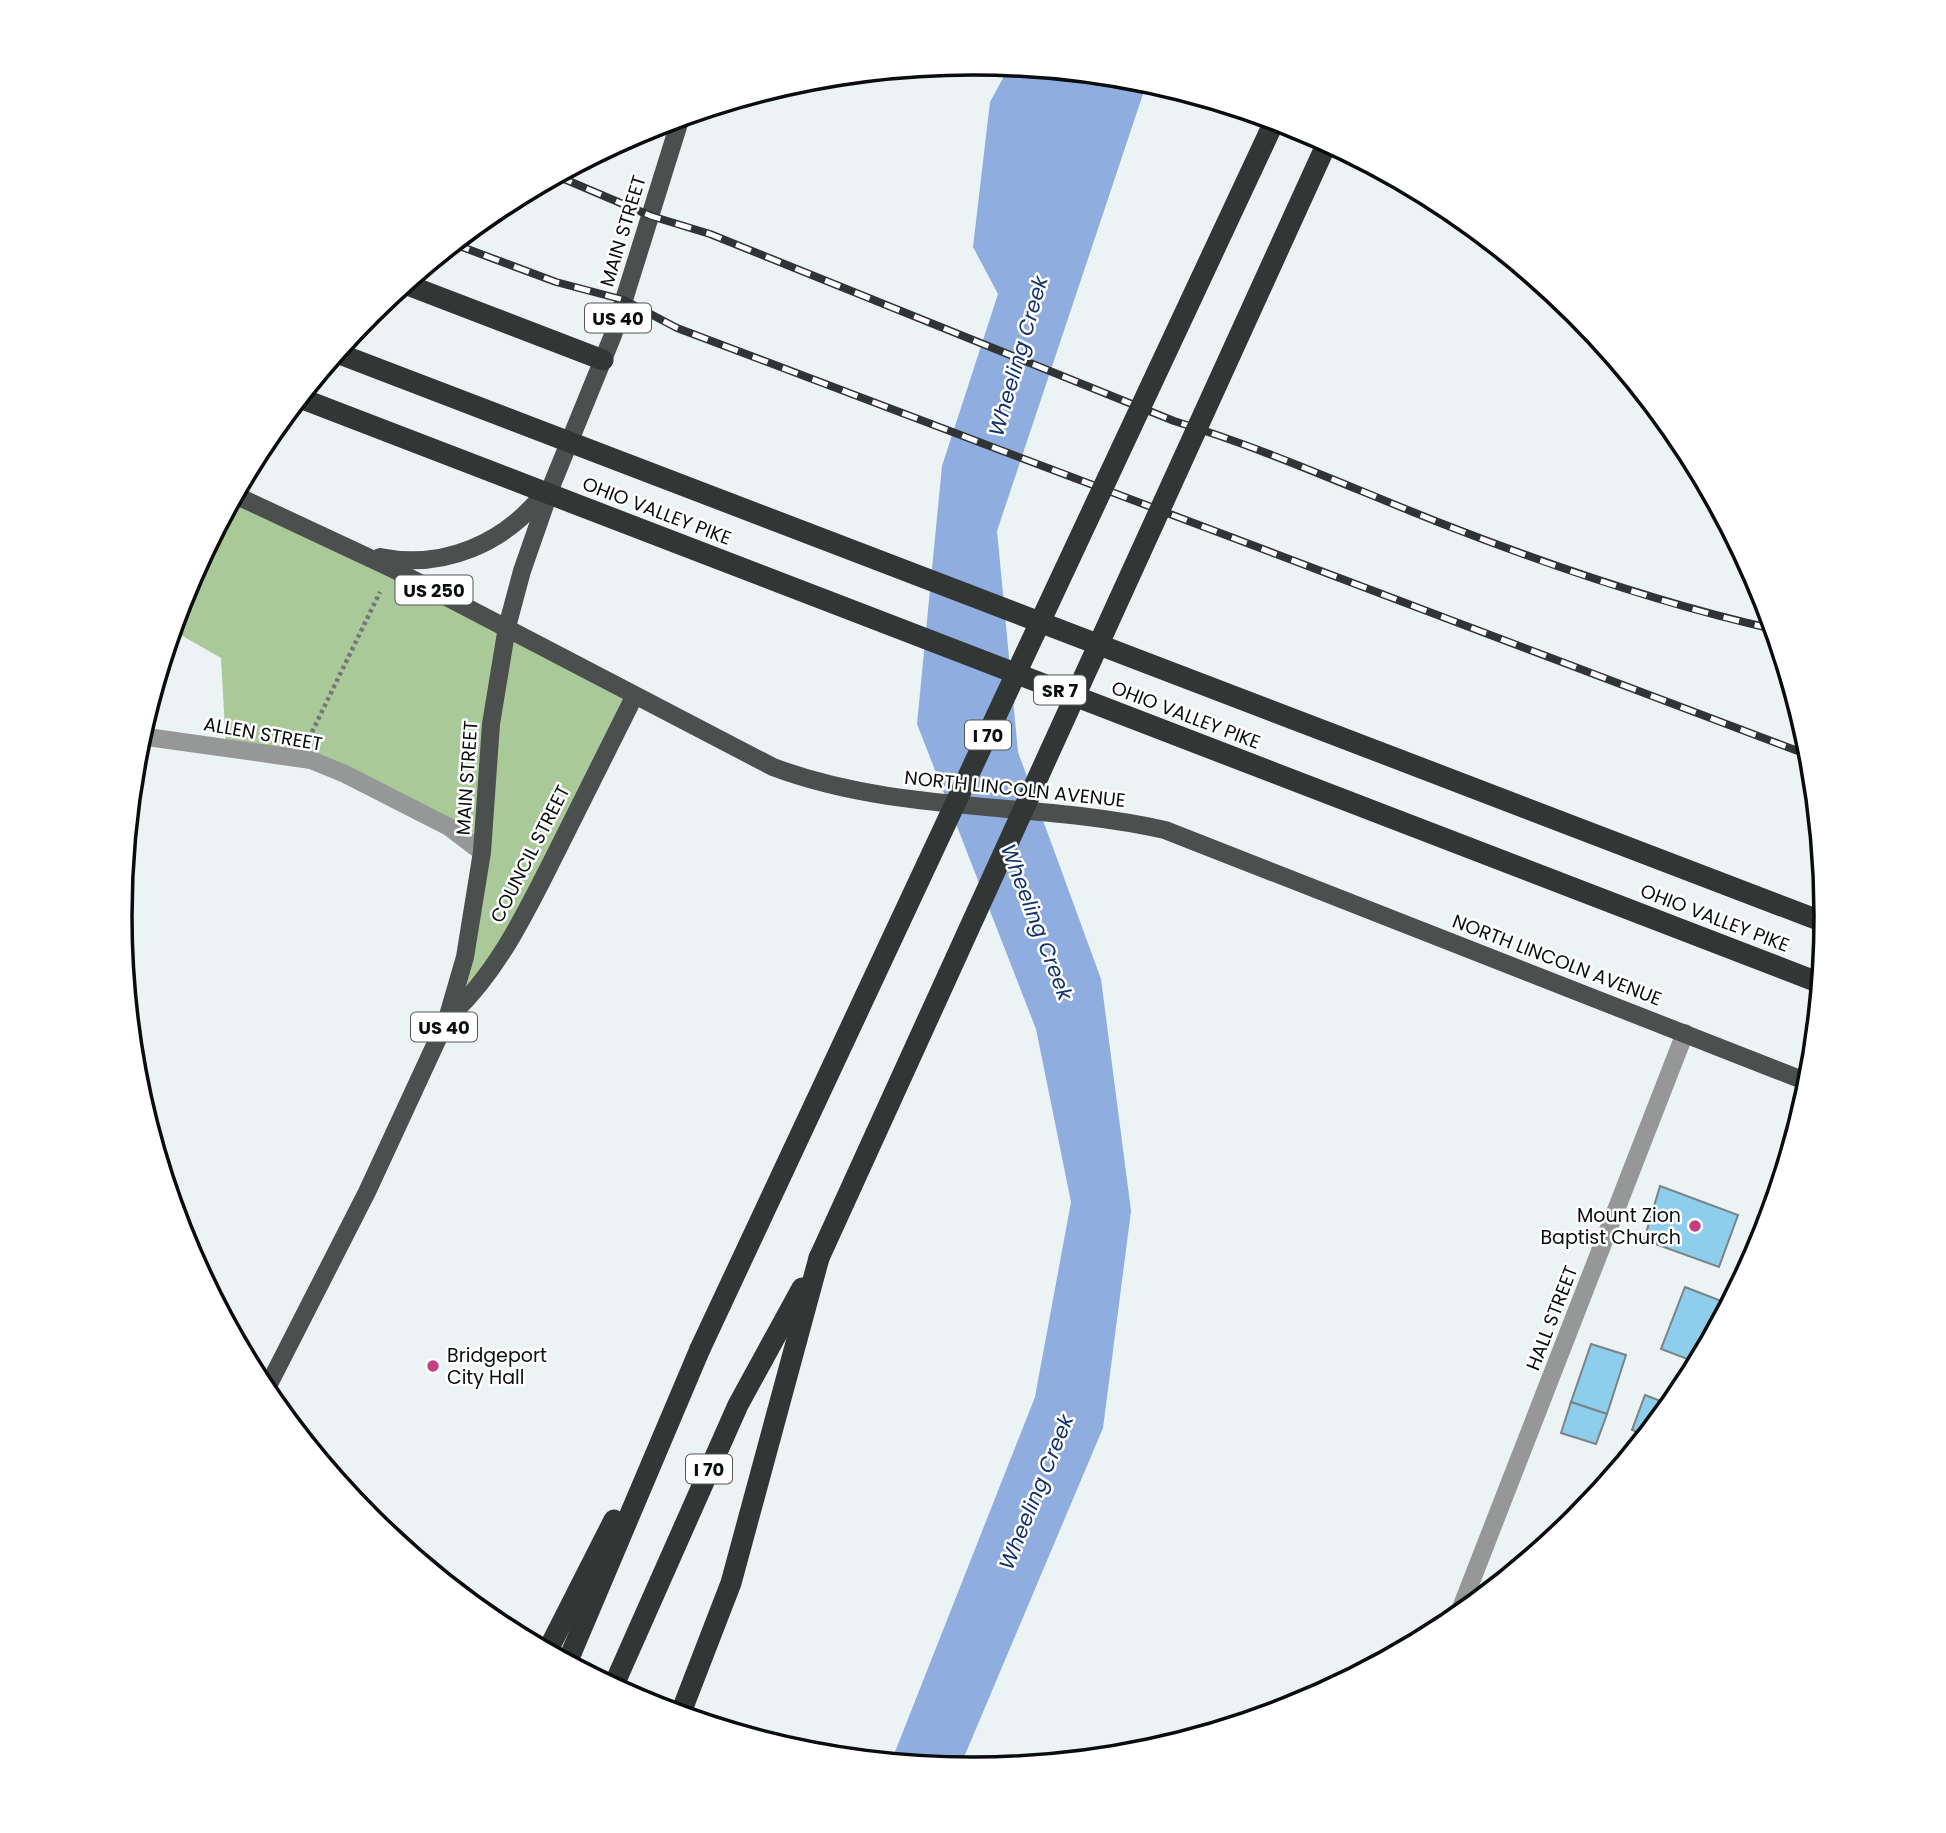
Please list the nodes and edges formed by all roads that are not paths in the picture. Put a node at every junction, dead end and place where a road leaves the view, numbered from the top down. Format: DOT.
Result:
graph roads {
  1 [pos="677,130"];
  2 [pos="1270,130"];
  3 [pos="1323,152"];
  4 [pos="414,288"];
  5 [pos="346,356"];
  6 [pos="603,360"];
  7 [pos="308,401"];
  8 [pos="553,482"];
  9 [pos="243,499"];
  10 [pos="361,553"];
  11 [pos="507,627"];
  12 [pos="634,697"];
  13 [pos="151,738"];
  14 [pos="482,852"];
  15 [pos="1814,918"];
  16 [pos="1811,980"];
  17 [pos="447,1019"];
  18 [pos="1685,1033"];
  19 [pos="1798,1078"];
  20 [pos="819,1258"];
  21 [pos="700,1349"];
  22 [pos="271,1380"];
  23 [pos="1465,1599"];
  24 [pos="551,1644"];
  25 [pos="570,1655"];
  26 [pos="616,1678"];
  27 [pos="684,1706"];
  1 -- 6 [label="main road, MAIN STREET / US 40"];
  2 -- 21 [label="highway, I 70, bridge"];
  3 -- 20 [label="highway, I 70, bridge"];
  4 -- 6 [label="highway"];
  5 -- 15 [label="highway, OHIO VALLEY PIKE, bridge"];
  6 -- 8 [label="main road, MAIN STREET / US 40"];
  7 -- 16 [label="highway, OHIO VALLEY PIKE / SR 7, bridge"];
  8 -- 10 [label="main road"];
  8 -- 11 [label="main road, MAIN STREET / US 40"];
  9 -- 10 [label="main road, NORTH LINCOLN AVENUE / US 250"];
  10 -- 11 [label="main road, NORTH LINCOLN AVENUE / US 250"];
  11 -- 12 [label="main road, NORTH LINCOLN AVENUE"];
  11 -- 14 [label="main road, MAIN STREET / US 40"];
  12 -- 17 [label="main road, COUNCIL STREET"];
  12 -- 18 [label="main road, NORTH LINCOLN AVENUE, bridge"];
  13 -- 14 [label="street, ALLEN STREET"];
  14 -- 17 [label="main road, MAIN STREET / US 40"];
  17 -- 22 [label="main road, MAIN STREET / US 40"];
  18 -- 19 [label="main road, NORTH LINCOLN AVENUE"];
  18 -- 23 [label="street, HALL STREET"];
  20 -- 26 [label="highway, I 70"];
  20 -- 27 [label="highway"];
  21 -- 24 [label="highway"];
  21 -- 25 [label="highway, I 70"];
}
